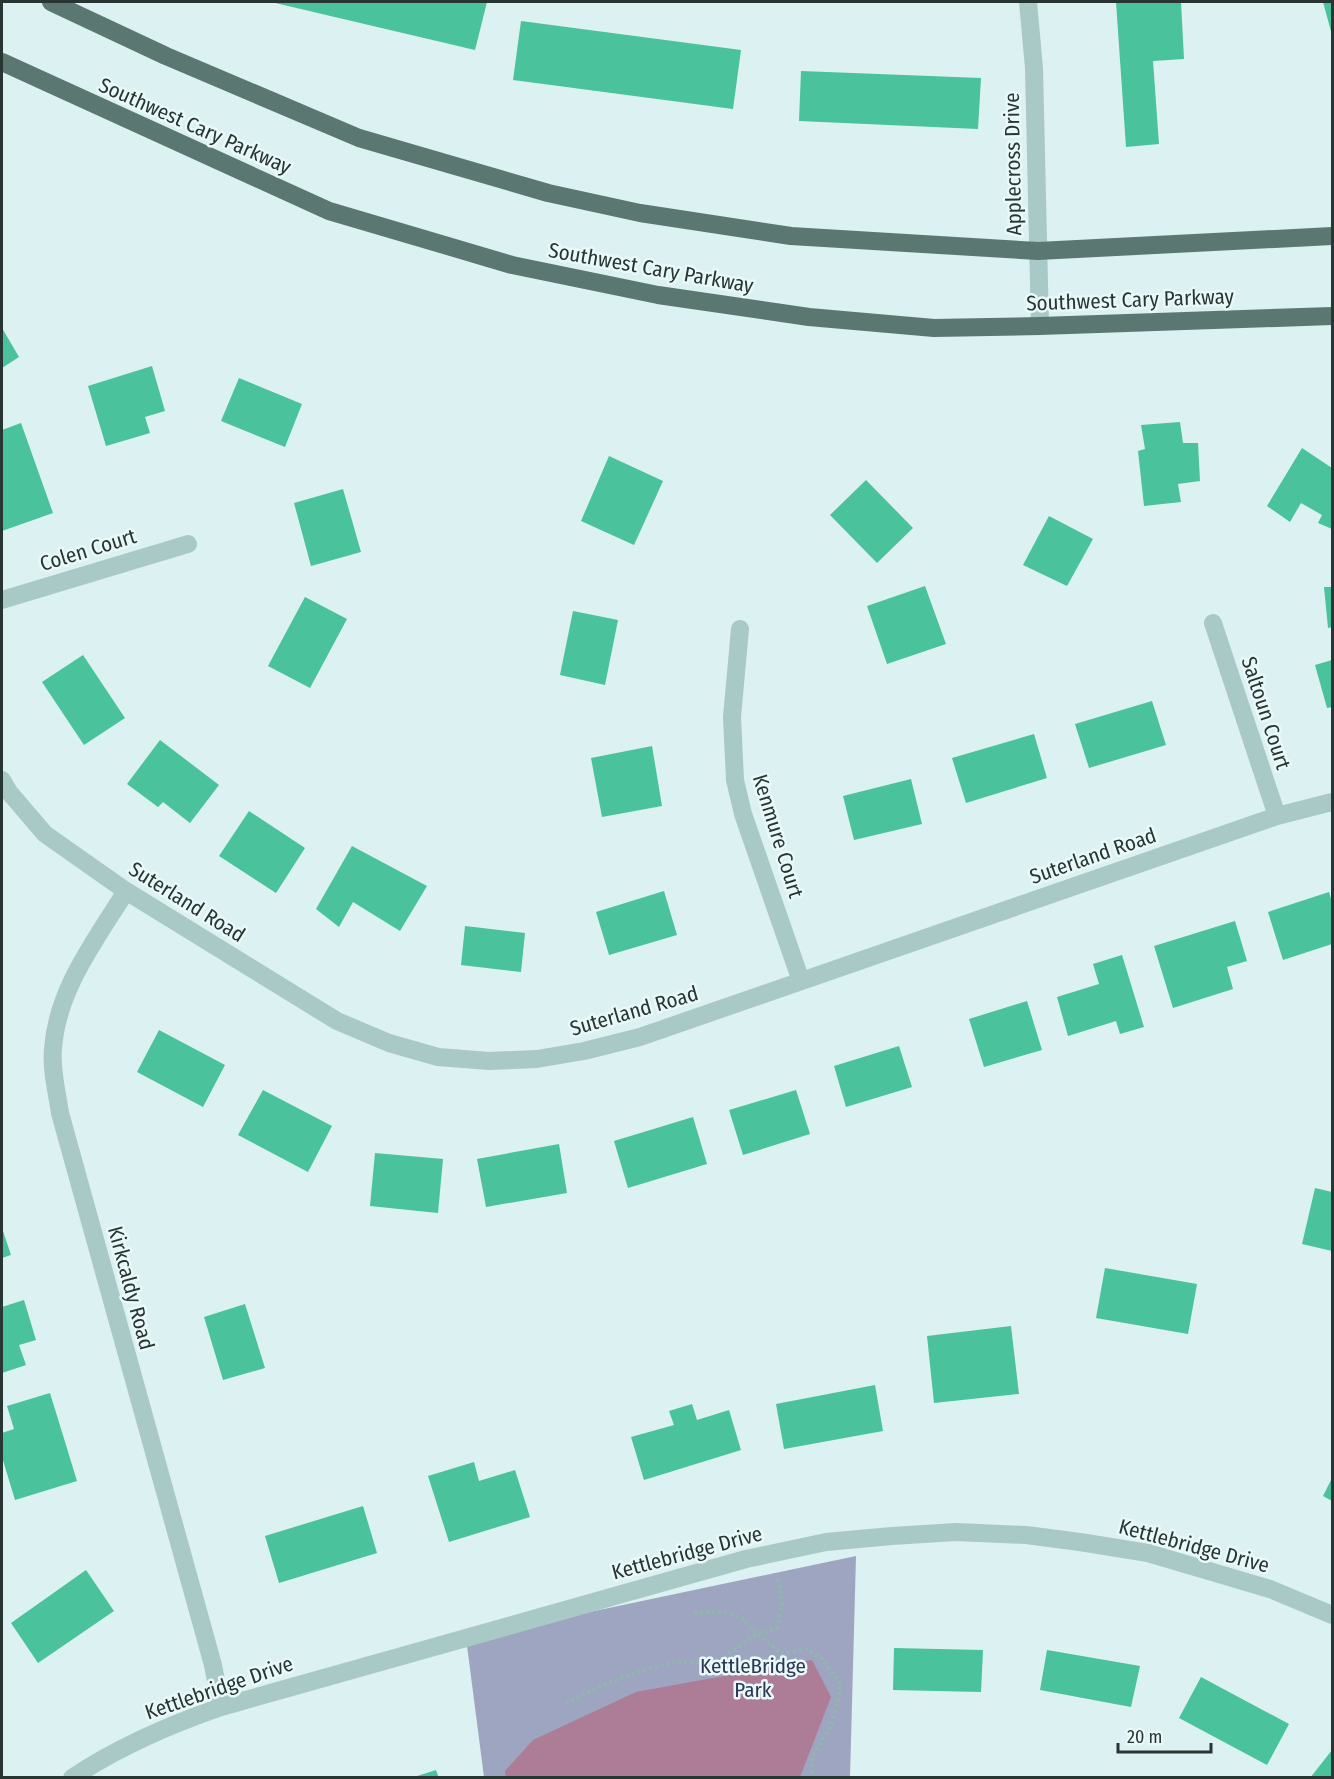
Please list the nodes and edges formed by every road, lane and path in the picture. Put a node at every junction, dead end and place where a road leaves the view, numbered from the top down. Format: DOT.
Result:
graph roads {
  1 [pos="51,2"];
  2 [pos="1028,2"];
  3 [pos="2,62"];
  4 [pos="1332,236"];
  5 [pos="1038,251"];
  6 [pos="1332,316"];
  7 [pos="1040,326"];
  8 [pos="188,544"];
  9 [pos="2,600"];
  10 [pos="1213,623"];
  11 [pos="740,629"];
  12 [pos="2,780"];
  13 [pos="1332,802"];
  14 [pos="1277,816"];
  15 [pos="126,891"];
  16 [pos="801,981"];
  17 [pos="773,1553"];
  18 [pos="694,1613"];
  19 [pos="1332,1615"];
  20 [pos="759,1635"];
  21 [pos="566,1703"];
  22 [pos="221,1707"];
  23 [pos="72,1778"];
  24 [pos="812,1778"];
  1 -- 5 [label="main road"];
  2 -- 5 [label="street, Applecross Drive"];
  3 -- 7 [label="main road, Southwest Cary Parkway"];
  4 -- 5 [label="main road"];
  5 -- 7 [label="street, Applecross Drive"];
  6 -- 7 [label="main road, Southwest Cary Parkway"];
  8 -- 9 [label="street, Colen Court"];
  10 -- 14 [label="street, Saltoun Court"];
  11 -- 16 [label="street, Kenmure Court"];
  12 -- 15 [label="street, Suterland Road"];
  13 -- 14 [label="street, Suterland Road"];
  14 -- 16 [label="street, Suterland Road"];
  15 -- 16 [label="street, Suterland Road"];
  15 -- 22 [label="street, Kirkcaldy Road"];
  17 -- 19 [label="street, Kettlebridge Drive"];
  17 -- 20 [label="path"];
  17 -- 22 [label="street, Kettlebridge Drive"];
  18 -- 20 [label="path"];
  20 -- 21 [label="path"];
  20 -- 24 [label="path"];
  22 -- 23 [label="street, Kettlebridge Drive"];
}
